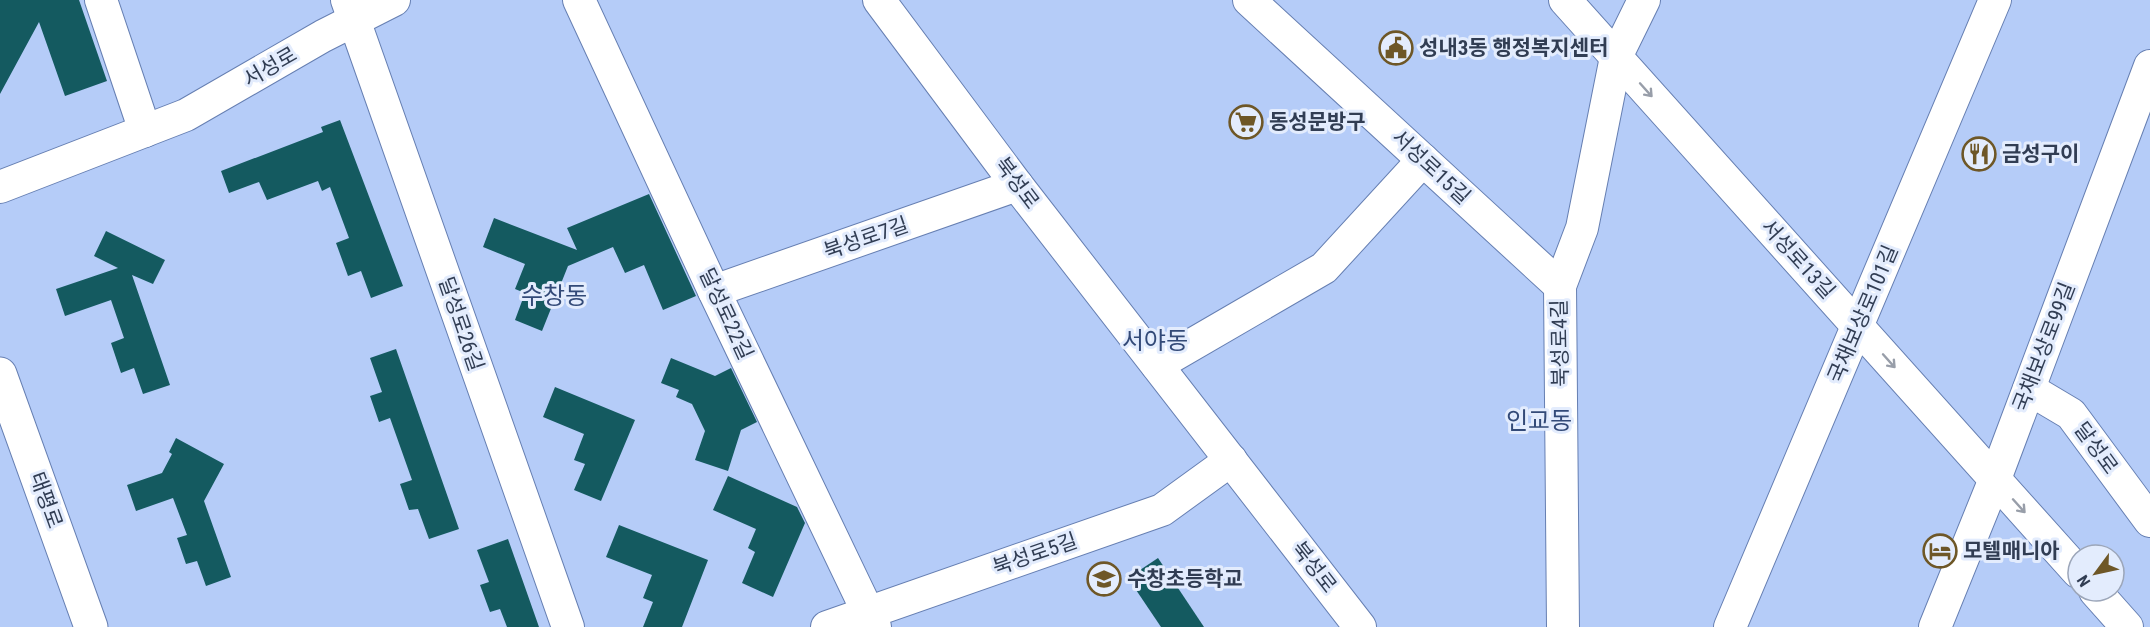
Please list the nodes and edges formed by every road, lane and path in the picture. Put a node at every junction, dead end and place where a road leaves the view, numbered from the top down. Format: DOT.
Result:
graph roads {
  1 [pos="101,0"];
  2 [pos="394,0"];
  3 [pos="579,0"];
  4 [pos="879,0"];
  5 [pos="1249,0"];
  6 [pos="1565,0"];
  7 [pos="1644,0"];
  8 [pos="1995,0"];
  9 [pos="351,10"];
  10 [pos="1616,57"];
  11 [pos="2150,66"];
  12 [pos="145,131"];
  13 [pos="1423,160"];
  14 [pos="1017,184"];
  15 [pos="0,188"];
  16 [pos="1560,286"];
  17 [pos="714,291"];
  18 [pos="1858,326"];
  19 [pos="1157,365"];
  20 [pos="0,374"];
  21 [pos="2029,389"];
  22 [pos="1231,460"];
  23 [pos="1995,479"];
  24 [pos="2150,521"];
  25 [pos="2066,559"];
  26 [pos="2106,603"];
  27 [pos="872,620"];
  28 [pos="91,627"];
  29 [pos="568,627"];
  30 [pos="827,627"];
  31 [pos="1360,627"];
  32 [pos="1563,627"];
  33 [pos="1730,627"];
  34 [pos="1935,627"];
  35 [pos="2127,627"];
  1 -- 12 [label="street"];
  2 -- 9 [label="street, 서성로"];
  3 -- 17 [label="street, 달성로22길"];
  4 -- 14 [label="street, 북성로"];
  5 -- 13 [label="street, 서성로15길"];
  6 -- 10 [label="street, 서성로13길"];
  7 -- 10 [label="street, 북성로4길"];
  8 -- 18 [label="street, 국채보상로101길"];
  9 -- 12 [label="street, 서성로"];
  9 -- 29 [label="street, 달성로26길"];
  10 -- 16 [label="street, 북성로4길"];
  10 -- 18 [label="street, 서성로13길, one-way"];
  11 -- 21 [label="street, 국채보상로99길"];
  12 -- 15 [label="street, 서성로"];
  13 -- 16 [label="street, 서성로15길"];
  13 -- 19 [label="street"];
  14 -- 17 [label="street, 북성로7길"];
  14 -- 19 [label="street, 북성로"];
  16 -- 32 [label="street, 북성로4길"];
  17 -- 27 [label="street, 달성로22길"];
  18 -- 23 [label="street, 서성로13길, one-way"];
  18 -- 33 [label="street, 국채보상로101길"];
  19 -- 22 [label="street, 북성로"];
  20 -- 28 [label="main road, 태평로"];
  21 -- 23 [label="street, 국채보상로99길"];
  21 -- 24 [label="street, 달성로"];
  22 -- 27 [label="street, 북성로5길"];
  22 -- 31 [label="street, 북성로"];
  23 -- 25 [label="street, 서성로13길, one-way"];
  23 -- 34 [label="street, 국채보상로99길"];
  26 -- 35 [label="street"];
  27 -- 30 [label="street, 북성로5길"];
}
